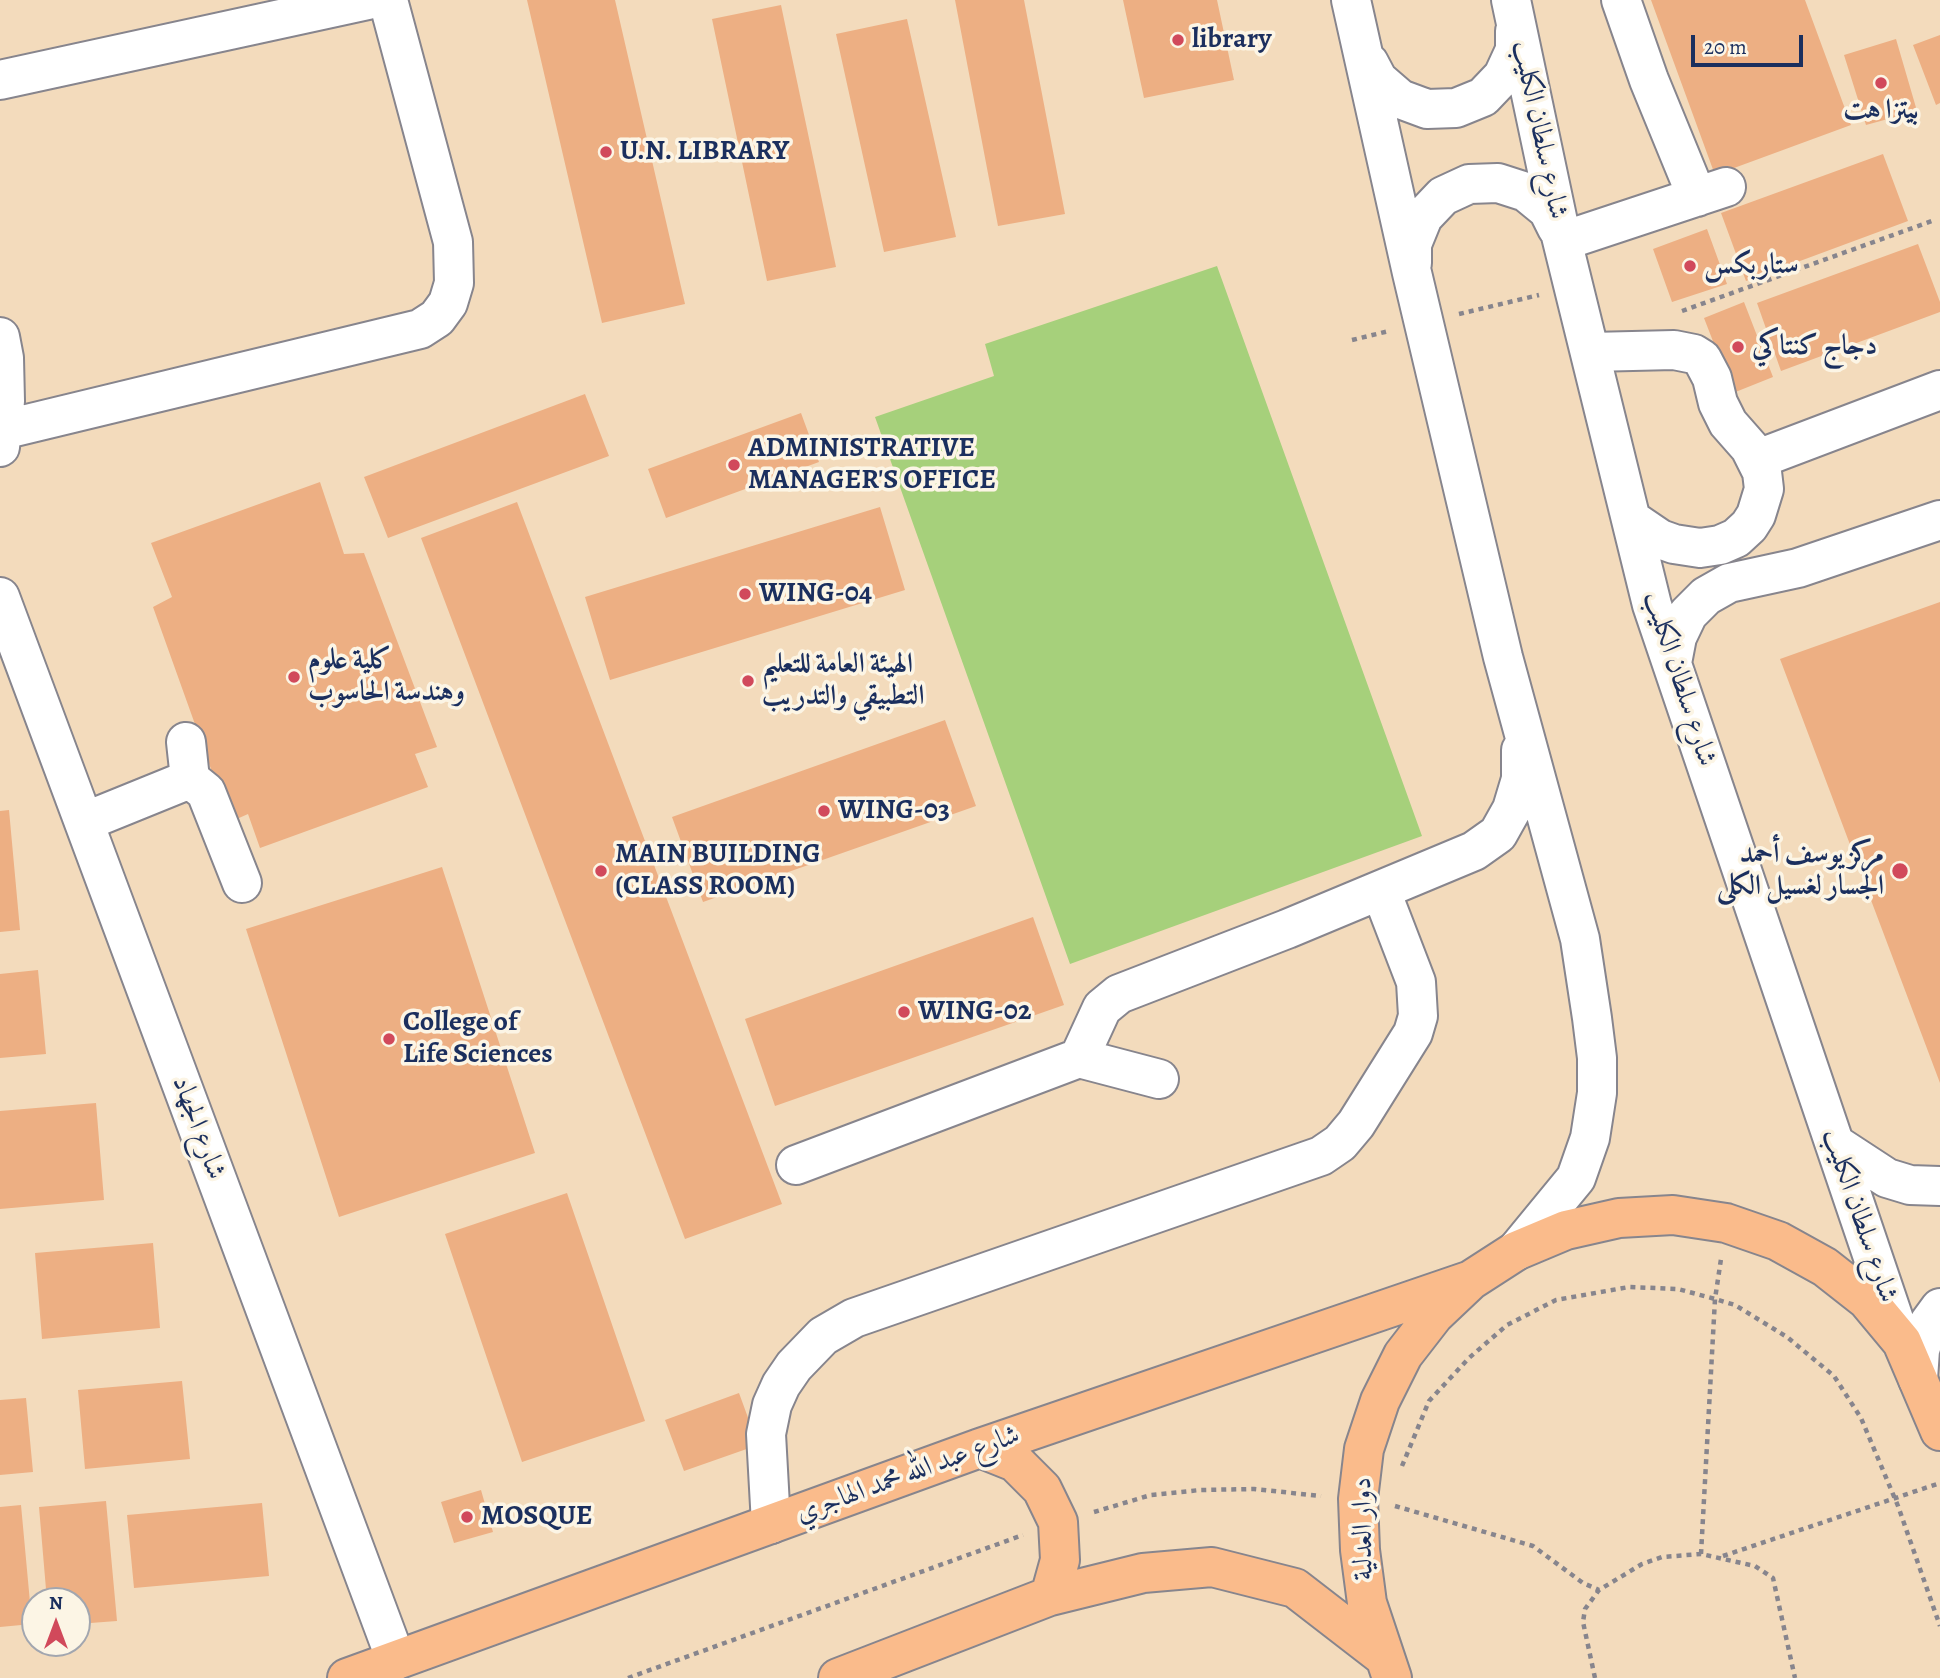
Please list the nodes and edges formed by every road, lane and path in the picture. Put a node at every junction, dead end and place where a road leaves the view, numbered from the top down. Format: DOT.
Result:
graph roads {
  1 [pos="368,0"];
  2 [pos="388,0"];
  3 [pos="1351,0"];
  4 [pos="1621,0"];
  5 [pos="1513,10"];
  6 [pos="1364,55"];
  7 [pos="0,80"];
  8 [pos="1932,222"];
  9 [pos="1562,239"];
  10 [pos="1412,273"];
  11 [pos="1574,286"];
  12 [pos="1677,313"];
  13 [pos="1424,323"];
  14 [pos="0,337"];
  15 [pos="1352,340"];
  16 [pos="1591,352"];
  17 [pos="1940,390"];
  18 [pos="1,438"];
  19 [pos="1758,459"];
  20 [pos="1756,515"];
  21 [pos="1632,520"];
  22 [pos="1940,520"];
  23 [pos="1798,568"];
  24 [pos="0,597"];
  25 [pos="1672,663"];
  26 [pos="1521,725"];
  27 [pos="84,822"];
  28 [pos="242,883"];
  29 [pos="1381,891"];
  30 [pos="1079,1058"];
  31 [pos="1159,1079"];
  32 [pos="1835,1144"];
  33 [pos="796,1165"];
  34 [pos="1940,1186"];
  35 [pos="1726,1223"];
  36 [pos="1516,1251"];
  37 [pos="1471,1280"];
  38 [pos="1715,1299"];
  39 [pos="1940,1308"];
  40 [pos="1902,1342"];
  41 [pos="1919,1379"];
  42 [pos="1940,1432"];
  43 [pos="980,1448"];
  44 [pos="1400,1472"];
  45 [pos="1940,1483"];
  46 [pos="1396,1494"];
  47 [pos="1895,1498"];
  48 [pos="1376,1503"];
  49 [pos="1391,1516"];
  50 [pos="1058,1522"];
  51 [pos="771,1524"];
  52 [pos="1701,1554"];
  53 [pos="1722,1557"];
  54 [pos="1599,1590"];
  55 [pos="1050,1596"];
  56 [pos="1940,1626"];
  57 [pos="396,1660"];
  58 [pos="1387,1667"];
  59 [pos="348,1678"];
  60 [pos="628,1678"];
  61 [pos="838,1678"];
  62 [pos="1595,1678"];
  63 [pos="1795,1678"];
  1 -- 7 [label="street"];
  2 -- 18 [label="street"];
  3 -- 6 [label="street"];
  4 -- 9 [label="street"];
  5 -- 6 [label="street"];
  5 -- 9 [label="street, شارع سلطان الكليب"];
  6 -- 10 [label="street"];
  8 -- 12 [label="path"];
  9 -- 10 [label="street"];
  9 -- 11 [label="street, شارع سلطان الكليب"];
  10 -- 13 [label="street"];
  11 -- 13 [label="path"];
  11 -- 16 [label="street, شارع سلطان الكليب"];
  13 -- 15 [label="path"];
  13 -- 26 [label="street"];
  14 -- 18 [label="street"];
  16 -- 19 [label="street"];
  16 -- 21 [label="street, شارع سلطان الكليب"];
  17 -- 19 [label="street"];
  19 -- 20 [label="street"];
  20 -- 21 [label="street"];
  20 -- 23 [label="street"];
  21 -- 25 [label="street, شارع سلطان الكليب"];
  22 -- 23 [label="street"];
  23 -- 25 [label="street"];
  24 -- 27 [label="street, شارع الجهاد"];
  25 -- 32 [label="street, شارع سلطان الكليب"];
  26 -- 29 [label="street"];
  26 -- 36 [label="street"];
  27 -- 28 [label="street"];
  27 -- 57 [label="street, شارع الجهاد"];
  29 -- 30 [label="street"];
  29 -- 51 [label="street"];
  30 -- 31 [label="street"];
  30 -- 33 [label="street"];
  32 -- 34 [label="street"];
  32 -- 40 [label="street, شارع سلطان الكليب"];
  35 -- 36 [label="main road, دوار العدلية"];
  35 -- 38 [label="path"];
  35 -- 40 [label="main road, دوار العدلية"];
  36 -- 37 [label="main road, دوار العدلية"];
  37 -- 43 [label="main road, شارع عبد الله محمد الهاجري"];
  37 -- 48 [label="main road, دوار العدلية"];
  38 -- 44 [label="path"];
  38 -- 47 [label="path"];
  38 -- 52 [label="path"];
  39 -- 41 [label="street"];
  40 -- 41 [label="main road, دوار العدلية"];
  41 -- 42 [label="main road, دوار العدلية"];
  43 -- 50 [label="main road"];
  43 -- 51 [label="main road, شارع عبد الله محمد الهاجري"];
  45 -- 47 [label="path"];
  46 -- 48 [label="path"];
  47 -- 53 [label="path"];
  47 -- 56 [label="path"];
  48 -- 49 [label="path"];
  48 -- 50 [label="path"];
  48 -- 54 [label="path"];
  48 -- 58 [label="main road, دوار العدلية"];
  50 -- 55 [label="main road"];
  50 -- 60 [label="path"];
  51 -- 57 [label="main road, شارع عبد الله محمد الهاجري"];
  52 -- 53 [label="path"];
  52 -- 54 [label="path"];
  53 -- 63 [label="path"];
  54 -- 62 [label="path"];
  55 -- 58 [label="main road"];
  55 -- 61 [label="main road"];
  57 -- 59 [label="main road, شارع عبد الله محمد الهاجري"];
}
